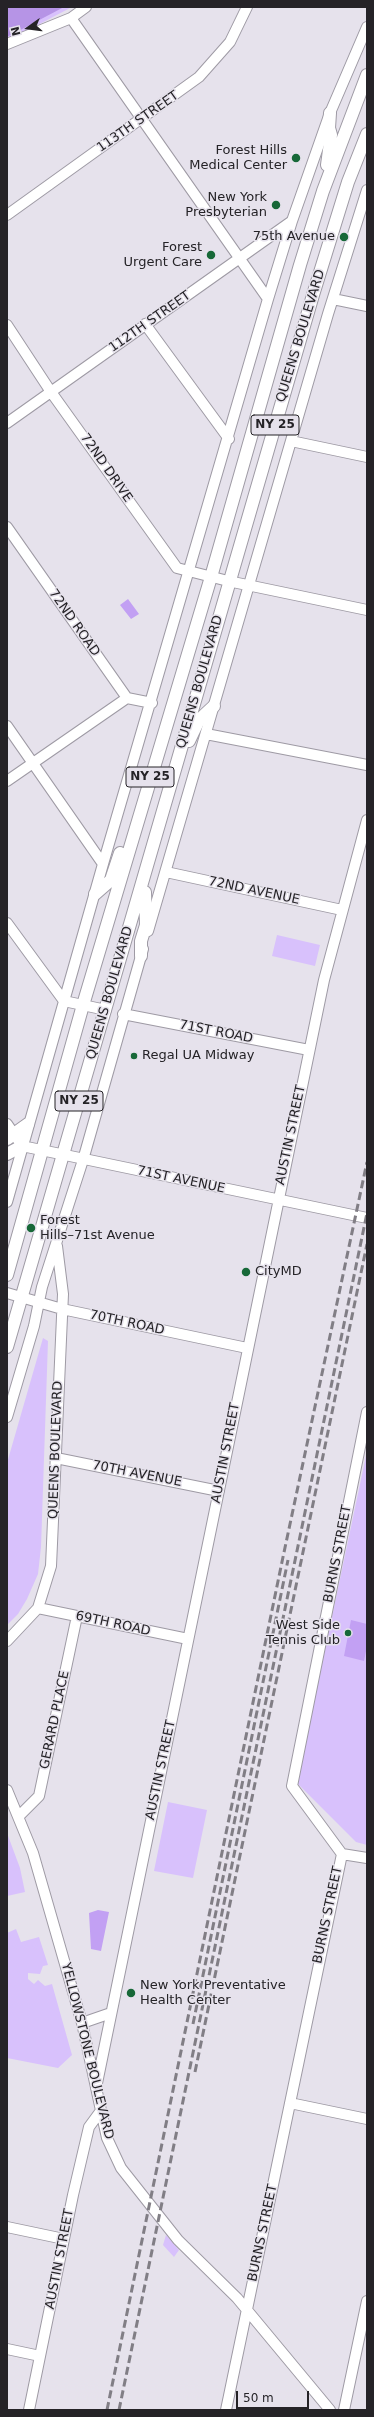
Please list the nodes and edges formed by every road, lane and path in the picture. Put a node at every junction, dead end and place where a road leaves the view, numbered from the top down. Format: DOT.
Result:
graph roads {
  1 [pos="86,7"];
  2 [pos="247,7"];
  3 [pos="71,18"];
  4 [pos="367,27"];
  5 [pos="7,44"];
  6 [pos="367,75"];
  7 [pos="330,113"];
  8 [pos="142,120"];
  9 [pos="367,134"];
  10 [pos="367,190"];
  11 [pos="323,191"];
  12 [pos="7,215"];
  13 [pos="292,221"];
  14 [pos="240,258"];
  15 [pos="268,299"];
  16 [pos="333,299"];
  17 [pos="367,306"];
  18 [pos="7,324"];
  19 [pos="145,324"];
  20 [pos="51,392"];
  21 [pos="7,423"];
  22 [pos="229,439"];
  23 [pos="291,441"];
  24 [pos="367,457"];
  25 [pos="7,527"];
  26 [pos="189,572"];
  27 [pos="211,577"];
  28 [pos="228,581"];
  29 [pos="250,586"];
  30 [pos="367,610"];
  31 [pos="127,698"];
  32 [pos="152,702"];
  33 [pos="214,706"];
  34 [pos="7,726"];
  35 [pos="206,734"];
  36 [pos="33,762"];
  37 [pos="367,765"];
  38 [pos="173,778"];
  39 [pos="7,781"];
  40 [pos="144,799"];
  41 [pos="367,820"];
  42 [pos="103,864"];
  43 [pos="146,872"];
  44 [pos="166,872"];
  45 [pos="95,894"];
  46 [pos="342,910"];
  47 [pos="7,923"];
  48 [pos="141,956"];
  49 [pos="64,1001"];
  50 [pos="83,1005"];
  51 [pos="106,1010"];
  52 [pos="123,1014"];
  53 [pos="309,1050"];
  54 [pos="7,1124"];
  55 [pos="28,1124"];
  56 [pos="11,1137"];
  57 [pos="22,1146"];
  58 [pos="42,1150"];
  59 [pos="7,1154"];
  60 [pos="62,1155"];
  61 [pos="83,1160"];
  62 [pos="278,1200"];
  63 [pos="7,1202"];
  64 [pos="367,1218"];
  65 [pos="57,1244"];
  66 [pos="7,1275"];
  67 [pos="7,1293"];
  68 [pos="22,1297"];
  69 [pos="39,1302"];
  70 [pos="62,1309"];
  71 [pos="7,1347"];
  72 [pos="247,1348"];
  73 [pos="367,1412"];
  74 [pos="7,1417"];
  75 [pos="56,1458"];
  76 [pos="219,1491"];
  77 [pos="38,1608"];
  78 [pos="77,1616"];
  79 [pos="188,1639"];
  80 [pos="7,1641"];
  81 [pos="7,1790"];
  82 [pos="19,1816"];
  83 [pos="342,1854"];
  84 [pos="367,1858"];
  85 [pos="111,2013"];
  86 [pos="82,2023"];
  87 [pos="96,2088"];
  88 [pos="290,2103"];
  89 [pos="100,2112"];
  90 [pos="367,2119"];
  91 [pos="7,2228"];
  92 [pos="64,2239"];
  93 [pos="367,2301"];
  94 [pos="247,2309"];
  95 [pos="7,2349"];
  96 [pos="40,2356"];
  97 [pos="29,2410"];
  98 [pos="226,2410"];
  99 [pos="330,2410"];
  100 [pos="344,2410"];
  1 -- 3 [label="street"];
  2 -- 8 [label="street, 113TH STREET"];
  3 -- 5 [label="street"];
  3 -- 8 [label="street"];
  4 -- 7 [label="street"];
  6 -- 11 [label="main road, QUEENS BOULEVARD / NY 25"];
  7 -- 11 [label="main road"];
  7 -- 13 [label="street"];
  8 -- 12 [label="street, 113TH STREET"];
  8 -- 14 [label="street"];
  9 -- 28 [label="main road, QUEENS BOULEVARD / NY 25"];
  10 -- 16 [label="street, QUEENS BOULEVARD"];
  11 -- 27 [label="main road, QUEENS BOULEVARD / NY 25"];
  13 -- 14 [label="street, 112TH STREET"];
  13 -- 15 [label="street"];
  14 -- 15 [label="street"];
  14 -- 19 [label="street, 112TH STREET"];
  15 -- 22 [label="street"];
  16 -- 17 [label="street"];
  16 -- 23 [label="street, QUEENS BOULEVARD"];
  18 -- 20 [label="street, 72ND DRIVE"];
  19 -- 20 [label="street, 112TH STREET"];
  19 -- 22 [label="street"];
  20 -- 21 [label="street, 112TH STREET"];
  20 -- 26 [label="street, 72ND DRIVE"];
  22 -- 26 [label="street"];
  23 -- 24 [label="street"];
  23 -- 29 [label="street, QUEENS BOULEVARD"];
  25 -- 31 [label="street, 72ND ROAD"];
  26 -- 27 [label="street, 72ND DRIVE"];
  26 -- 32 [label="street"];
  27 -- 28 [label="street, 72ND DRIVE"];
  27 -- 40 [label="main road, QUEENS BOULEVARD / NY 25"];
  28 -- 29 [label="street, 72ND DRIVE"];
  28 -- 38 [label="main road, QUEENS BOULEVARD / NY 25"];
  29 -- 30 [label="street, 72ND DRIVE"];
  29 -- 33 [label="street, QUEENS BOULEVARD"];
  31 -- 32 [label="street"];
  31 -- 36 [label="street"];
  32 -- 42 [label="street"];
  33 -- 35 [label="street, QUEENS BOULEVARD"];
  33 -- 38 [label="main road"];
  34 -- 36 [label="street"];
  35 -- 37 [label="street"];
  35 -- 44 [label="street, QUEENS BOULEVARD"];
  36 -- 39 [label="street"];
  36 -- 42 [label="street"];
  38 -- 43 [label="main road, QUEENS BOULEVARD / NY 25"];
  40 -- 45 [label="main road"];
  40 -- 50 [label="main road, QUEENS BOULEVARD / NY 25"];
  41 -- 46 [label="street, AUSTIN STREET"];
  42 -- 45 [label="street"];
  43 -- 48 [label="main road"];
  43 -- 51 [label="main road, QUEENS BOULEVARD / NY 25"];
  44 -- 46 [label="street, 72ND AVENUE"];
  44 -- 48 [label="street, QUEENS BOULEVARD"];
  45 -- 49 [label="street"];
  46 -- 53 [label="street, AUSTIN STREET"];
  47 -- 49 [label="street"];
  48 -- 52 [label="street, QUEENS BOULEVARD"];
  49 -- 50 [label="street"];
  49 -- 55 [label="street"];
  50 -- 51 [label="street"];
  50 -- 58 [label="main road, QUEENS BOULEVARD / NY 25"];
  51 -- 60 [label="main road, QUEENS BOULEVARD / NY 25"];
  52 -- 53 [label="street, 71ST ROAD"];
  52 -- 61 [label="street, QUEENS BOULEVARD"];
  53 -- 62 [label="street, AUSTIN STREET"];
  54 -- 56 [label="street"];
  55 -- 56 [label="main road"];
  55 -- 57 [label="street"];
  56 -- 57 [label="street"];
  57 -- 58 [label="street, 71ST AVENUE"];
  57 -- 59 [label="main road"];
  57 -- 63 [label="street"];
  58 -- 60 [label="street, 71ST AVENUE"];
  58 -- 66 [label="main road, QUEENS BOULEVARD / NY 25"];
  60 -- 61 [label="street, 71ST AVENUE"];
  60 -- 68 [label="main road, QUEENS BOULEVARD / NY 25"];
  61 -- 62 [label="street, 71ST AVENUE"];
  61 -- 65 [label="street, QUEENS BOULEVARD"];
  62 -- 64 [label="street, 71ST AVENUE"];
  62 -- 72 [label="street, AUSTIN STREET"];
  65 -- 69 [label="street, QUEENS BOULEVARD"];
  65 -- 70 [label="street, QUEENS BOULEVARD"];
  67 -- 68 [label="street, 70TH ROAD"];
  68 -- 69 [label="street, 70TH ROAD"];
  68 -- 71 [label="main road, QUEENS BOULEVARD / NY 25"];
  69 -- 70 [label="street, 70TH ROAD"];
  69 -- 74 [label="street, QUEENS BOULEVARD"];
  70 -- 72 [label="street, 70TH ROAD"];
  70 -- 75 [label="street, QUEENS BOULEVARD"];
  72 -- 76 [label="street, AUSTIN STREET"];
  73 -- 83 [label="street, BURNS STREET"];
  75 -- 76 [label="street, 70TH AVENUE"];
  75 -- 77 [label="street, QUEENS BOULEVARD"];
  76 -- 79 [label="street, AUSTIN STREET"];
  77 -- 78 [label="street, 69TH ROAD"];
  77 -- 80 [label="street, QUEENS BOULEVARD"];
  78 -- 79 [label="street, 69TH ROAD"];
  78 -- 82 [label="street, GERARD PLACE"];
  79 -- 85 [label="street, AUSTIN STREET"];
  81 -- 82 [label="street, YELLOWSTONE BOULEVARD"];
  82 -- 86 [label="street, YELLOWSTONE BOULEVARD"];
  83 -- 84 [label="street"];
  83 -- 88 [label="street, BURNS STREET"];
  85 -- 86 [label="street"];
  85 -- 87 [label="street, AUSTIN STREET"];
  86 -- 87 [label="street, YELLOWSTONE BOULEVARD"];
  87 -- 89 [label="street, YELLOWSTONE BOULEVARD"];
  88 -- 90 [label="street"];
  88 -- 94 [label="street, BURNS STREET"];
  89 -- 92 [label="street, AUSTIN STREET"];
  89 -- 94 [label="street, YELLOWSTONE BOULEVARD"];
  91 -- 92 [label="street"];
  92 -- 96 [label="street, AUSTIN STREET"];
  93 -- 100 [label="street"];
  94 -- 98 [label="street, BURNS STREET"];
  94 -- 99 [label="street, YELLOWSTONE BOULEVARD"];
  95 -- 96 [label="street"];
  96 -- 97 [label="street, AUSTIN STREET"];
}
